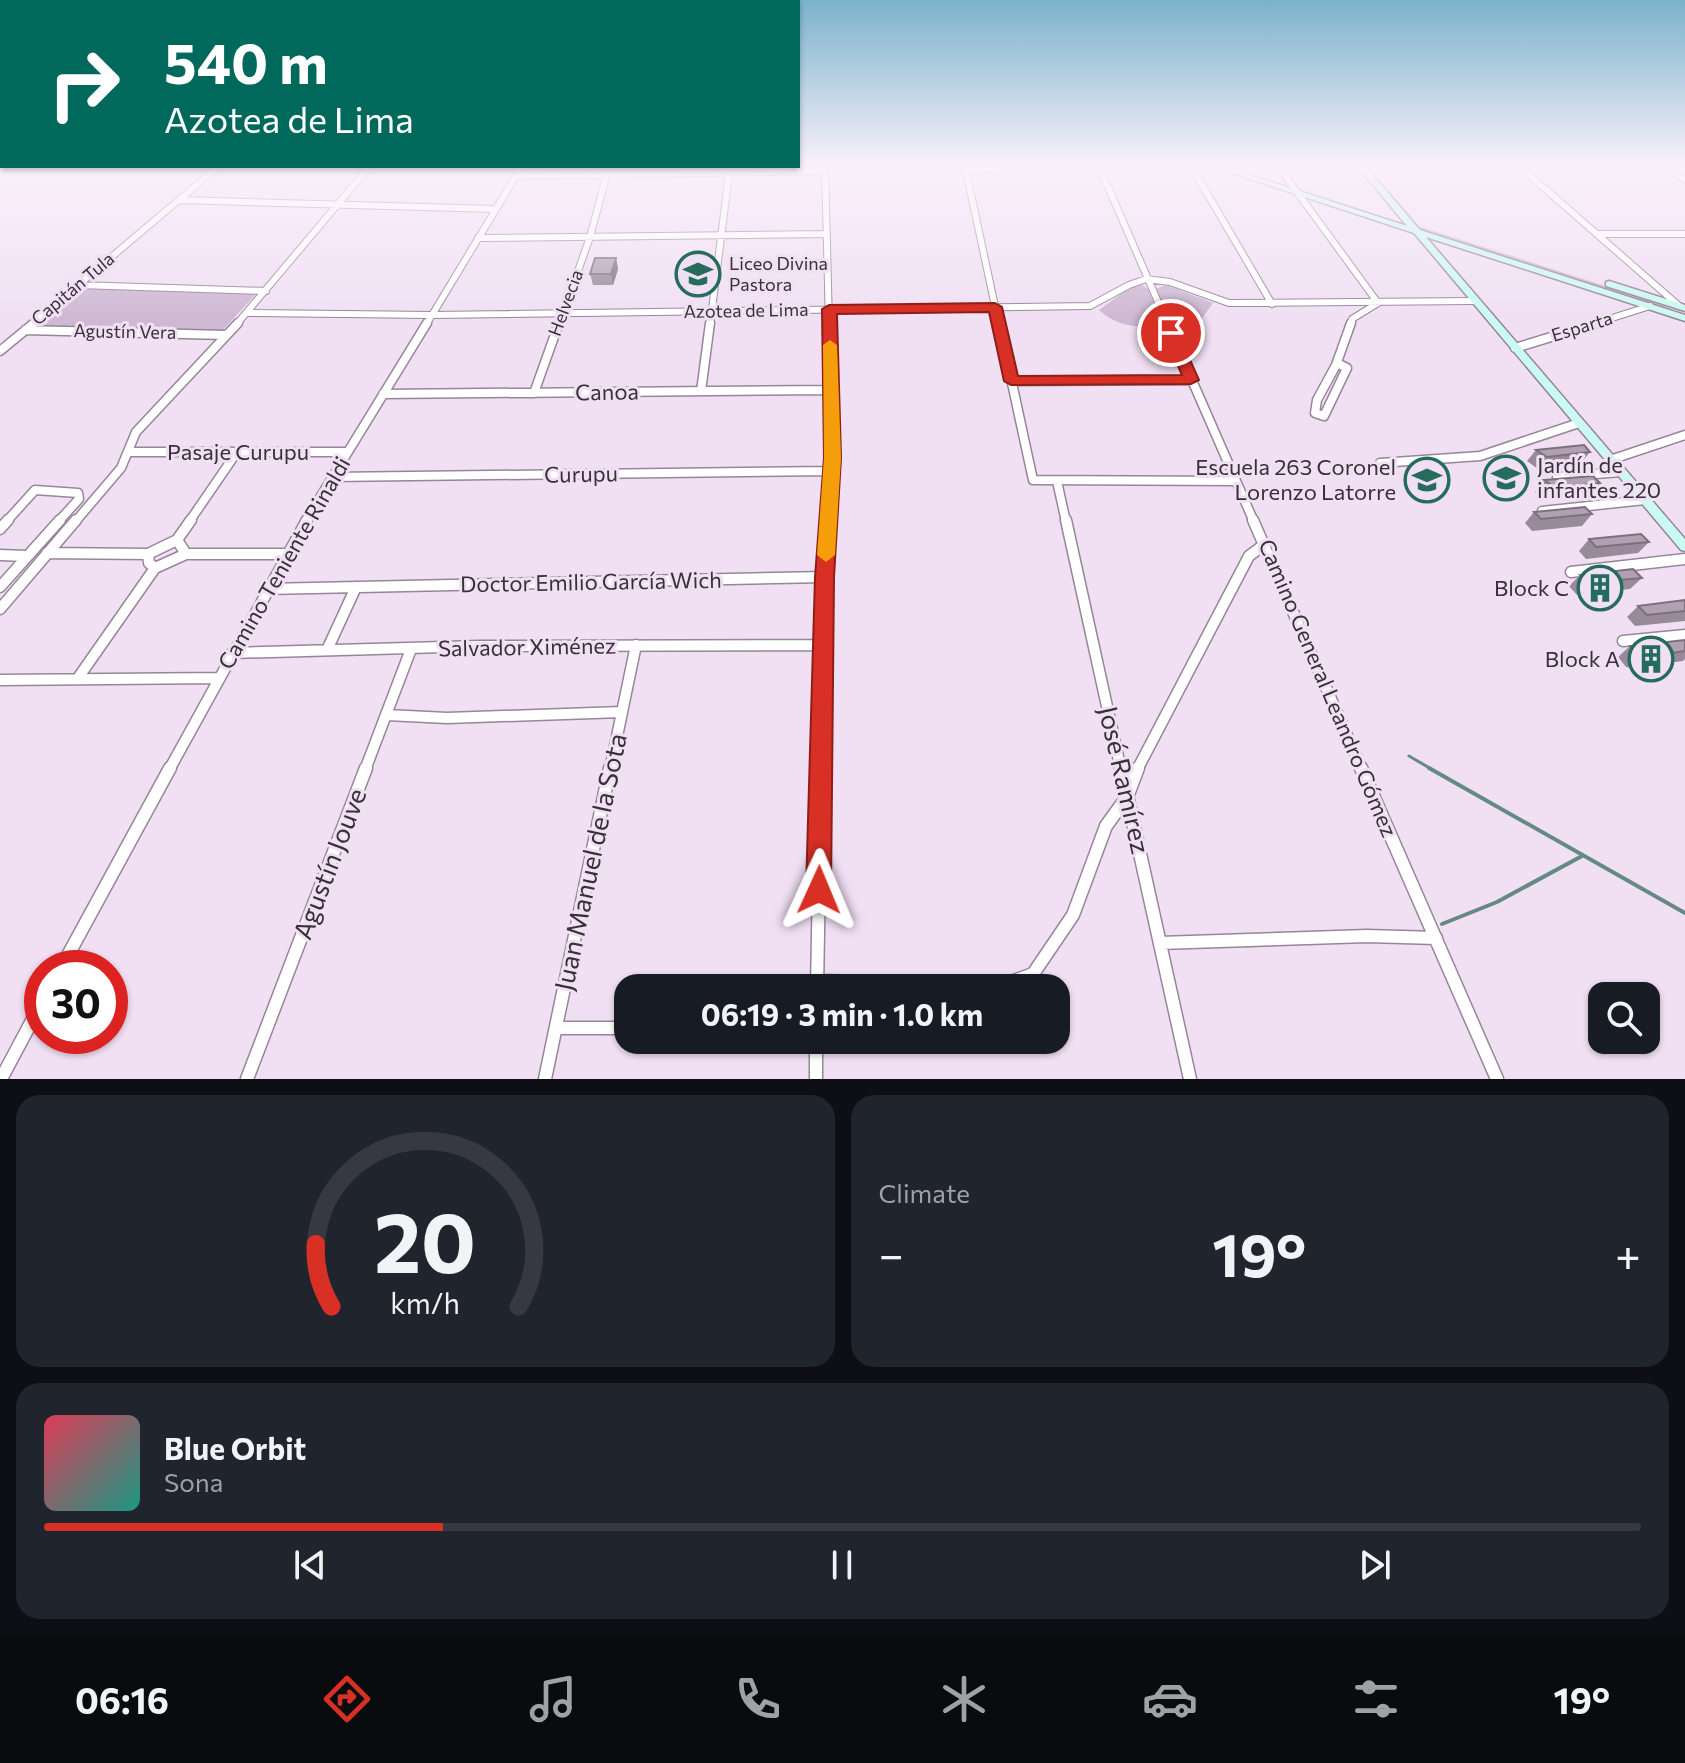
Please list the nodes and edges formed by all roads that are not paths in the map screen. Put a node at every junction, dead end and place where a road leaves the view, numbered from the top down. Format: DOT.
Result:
graph roads {
  1 [pos="160,216"];
  2 [pos="327,216"];
  3 [pos="491,216"];
  4 [pos="596,216"];
  5 [pos="724,216"];
  6 [pos="826,216"];
  7 [pos="976,216"];
  8 [pos="1121,216"];
  9 [pos="1221,216"];
  10 [pos="1316,216"];
  11 [pos="1380,216"];
  12 [pos="1385,216"];
  13 [pos="1403,216"];
  14 [pos="1578,216"];
  15 [pos="1410,225"];
  16 [pos="827,234"];
  17 [pos="1599,234"];
  18 [pos="1685,234"];
  19 [pos="721,236"];
  20 [pos="590,237"];
  21 [pos="478,238"];
  22 [pos="1148,280"];
  23 [pos="78,285"];
  24 [pos="266,291"];
  25 [pos="1474,301"];
  26 [pos="1378,303"];
  27 [pos="1272,304"];
  28 [pos="1650,306"];
  29 [pos="1682,306"];
  30 [pos="995,307"];
  31 [pos="829,309"];
  32 [pos="710,311"];
  33 [pos="247,313"];
  34 [pos="561,313"];
  35 [pos="432,315"];
  36 [pos="1685,318"];
  37 [pos="25,330"];
  38 [pos="225,335"];
  39 [pos="1515,348"];
  40 [pos="0,351"];
  41 [pos="1337,363"];
  42 [pos="1191,380"];
  43 [pos="1011,381"];
  44 [pos="831,390"];
  45 [pos="701,391"];
  46 [pos="534,393"];
  47 [pos="383,394"];
  48 [pos="1579,423"];
  49 [pos="1685,435"];
  50 [pos="129,452"];
  51 [pos="237,452"];
  52 [pos="347,452"];
  53 [pos="1610,460"];
  54 [pos="1380,463"];
  55 [pos="830,471"];
  56 [pos="1621,472"];
  57 [pos="332,477"];
  58 [pos="1557,477"];
  59 [pos="1057,481"];
  60 [pos="1236,481"];
  61 [pos="1645,500"];
  62 [pos="1542,511"];
  63 [pos="0,529"];
  64 [pos="177,540"];
  65 [pos="1265,544"];
  66 [pos="1685,547"];
  67 [pos="47,553"];
  68 [pos="148,554"];
  69 [pos="186,554"];
  70 [pos="286,554"];
  71 [pos="0,555"];
  72 [pos="26,556"];
  73 [pos="1685,559"];
  74 [pos="155,568"];
  75 [pos="1571,572"];
  76 [pos="825,577"];
  77 [pos="0,587"];
  78 [pos="356,587"];
  79 [pos="266,589"];
  80 [pos="0,609"];
  81 [pos="1685,635"];
  82 [pos="1623,641"];
  83 [pos="636,645"];
  84 [pos="823,645"];
  85 [pos="411,649"];
  86 [pos="327,650"];
  87 [pos="232,653"];
  88 [pos="78,678"];
  89 [pos="218,678"];
  90 [pos="0,680"];
  91 [pos="622,712"];
  92 [pos="387,715"];
  93 [pos="1127,797"];
  94 [pos="1436,938"];
  95 [pos="1160,943"];
  96 [pos="71,950"];
  97 [pos="817,974"];
  98 [pos="1033,974"];
  99 [pos="556,1028"];
  100 [pos="614,1028"];
  101 [pos="24,1036"];
  102 [pos="816,1054"];
  103 [pos="1,1079"];
  104 [pos="247,1079"];
  105 [pos="545,1079"];
  106 [pos="816,1079"];
  107 [pos="1190,1079"];
  108 [pos="1497,1079"];
  1 -- 23 [label="street, Capitán Tula"];
  2 -- 24 [label="street"];
  3 -- 21 [label="street, Camino Teniente Rinaldi"];
  4 -- 20 [label="street, Helvecia"];
  5 -- 19 [label="street"];
  6 -- 16 [label="street"];
  7 -- 30 [label="street"];
  8 -- 22 [label="street, Camino General Leandro Gómez"];
  9 -- 27 [label="street"];
  10 -- 26 [label="street"];
  11 -- 15 [label="main road"];
  12 -- 15 [label="main road"];
  13 -- 15 [label="main road"];
  14 -- 17 [label="street"];
  15 -- 25 [label="main road"];
  15 -- 28 [label="main road"];
  15 -- 29 [label="main road"];
  16 -- 19 [label="street"];
  16 -- 31 [label="street"];
  17 -- 18 [label="street"];
  17 -- 29 [label="street"];
  19 -- 20 [label="street"];
  19 -- 32 [label="street"];
  20 -- 21 [label="street"];
  20 -- 34 [label="street, Helvecia"];
  21 -- 35 [label="street, Camino Teniente Rinaldi"];
  22 -- 27 [label="street"];
  22 -- 30 [label="street, Azotea de Lima"];
  22 -- 42 [label="street, Camino General Leandro Gómez"];
  23 -- 24 [label="street"];
  23 -- 37 [label="street, Capitán Tula"];
  24 -- 33 [label="street"];
  25 -- 26 [label="street"];
  25 -- 39 [label="main road"];
  26 -- 27 [label="street"];
  26 -- 41 [label="street"];
  28 -- 36 [label="main road"];
  28 -- 39 [label="street, Esparta"];
  30 -- 31 [label="street, Azotea de Lima"];
  30 -- 43 [label="street"];
  31 -- 32 [label="street, Azotea de Lima"];
  31 -- 44 [label="street"];
  32 -- 34 [label="street, Azotea de Lima"];
  32 -- 45 [label="street"];
  33 -- 35 [label="street, Azotea de Lima"];
  33 -- 38 [label="street"];
  34 -- 35 [label="street, Azotea de Lima"];
  34 -- 46 [label="street, Helvecia"];
  35 -- 47 [label="street, Camino Teniente Rinaldi"];
  37 -- 38 [label="street, Agustín Vera"];
  37 -- 40 [label="street, Capitán Tula"];
  38 -- 50 [label="street"];
  39 -- 48 [label="main road"];
  41 -- 41 [label="street"];
  42 -- 43 [label="street"];
  42 -- 60 [label="street, Camino General Leandro Gómez"];
  43 -- 59 [label="street"];
  44 -- 45 [label="street, Canoa"];
  44 -- 55 [label="street"];
  45 -- 46 [label="street, Canoa"];
  46 -- 47 [label="street, Canoa"];
  47 -- 52 [label="street, Camino Teniente Rinaldi"];
  48 -- 53 [label="main road"];
  48 -- 54 [label="street"];
  49 -- 53 [label="street"];
  50 -- 51 [label="street, Pasaje Curupu"];
  50 -- 67 [label="street"];
  51 -- 52 [label="street, Pasaje Curupu"];
  51 -- 64 [label="street"];
  52 -- 57 [label="street, Camino Teniente Rinaldi"];
  53 -- 56 [label="main road"];
  55 -- 57 [label="street, Curupu"];
  55 -- 76 [label="street"];
  56 -- 58 [label="street"];
  56 -- 61 [label="main road"];
  57 -- 70 [label="street, Camino Teniente Rinaldi"];
  59 -- 60 [label="street"];
  59 -- 93 [label="street, José Ramírez"];
  60 -- 65 [label="street, Camino General Leandro Gómez"];
  61 -- 62 [label="street"];
  61 -- 66 [label="main road"];
  63 -- 72 [label="street"];
  64 -- 68 [label="street"];
  64 -- 69 [label="street"];
  65 -- 93 [label="street"];
  65 -- 94 [label="street, Camino General Leandro Gómez"];
  67 -- 68 [label="street"];
  67 -- 80 [label="street"];
  68 -- 74 [label="street"];
  69 -- 70 [label="street"];
  69 -- 74 [label="street"];
  70 -- 79 [label="street, Camino Teniente Rinaldi"];
  71 -- 72 [label="street"];
  72 -- 77 [label="street"];
  73 -- 75 [label="street"];
  74 -- 88 [label="street"];
  76 -- 78 [label="street, Doctor Emilio García Wich"];
  76 -- 84 [label="street"];
  78 -- 79 [label="street, Doctor Emilio García Wich"];
  78 -- 86 [label="street"];
  79 -- 87 [label="street, Camino Teniente Rinaldi"];
  81 -- 82 [label="street"];
  83 -- 84 [label="street, Salvador Ximénez"];
  83 -- 85 [label="street, Salvador Ximénez"];
  83 -- 91 [label="street, Juan Manuel de la Sota"];
  84 -- 97 [label="street"];
  85 -- 86 [label="street, Salvador Ximénez"];
  85 -- 92 [label="street, Agustín Jouve"];
  86 -- 87 [label="street, Salvador Ximénez"];
  87 -- 89 [label="street, Camino Teniente Rinaldi"];
  88 -- 89 [label="street"];
  88 -- 90 [label="street"];
  89 -- 96 [label="street, Camino Teniente Rinaldi"];
  91 -- 92 [label="street"];
  91 -- 99 [label="street, Juan Manuel de la Sota"];
  92 -- 104 [label="street, Agustín Jouve"];
  93 -- 95 [label="street, José Ramírez"];
  93 -- 98 [label="street"];
  94 -- 95 [label="street"];
  94 -- 108 [label="street, Camino General Leandro Gómez"];
  95 -- 107 [label="street, José Ramírez"];
  99 -- 100 [label="street"];
  99 -- 105 [label="street, Juan Manuel de la Sota"];
  101 -- 103 [label="street"];
  102 -- 106 [label="street"];
}
